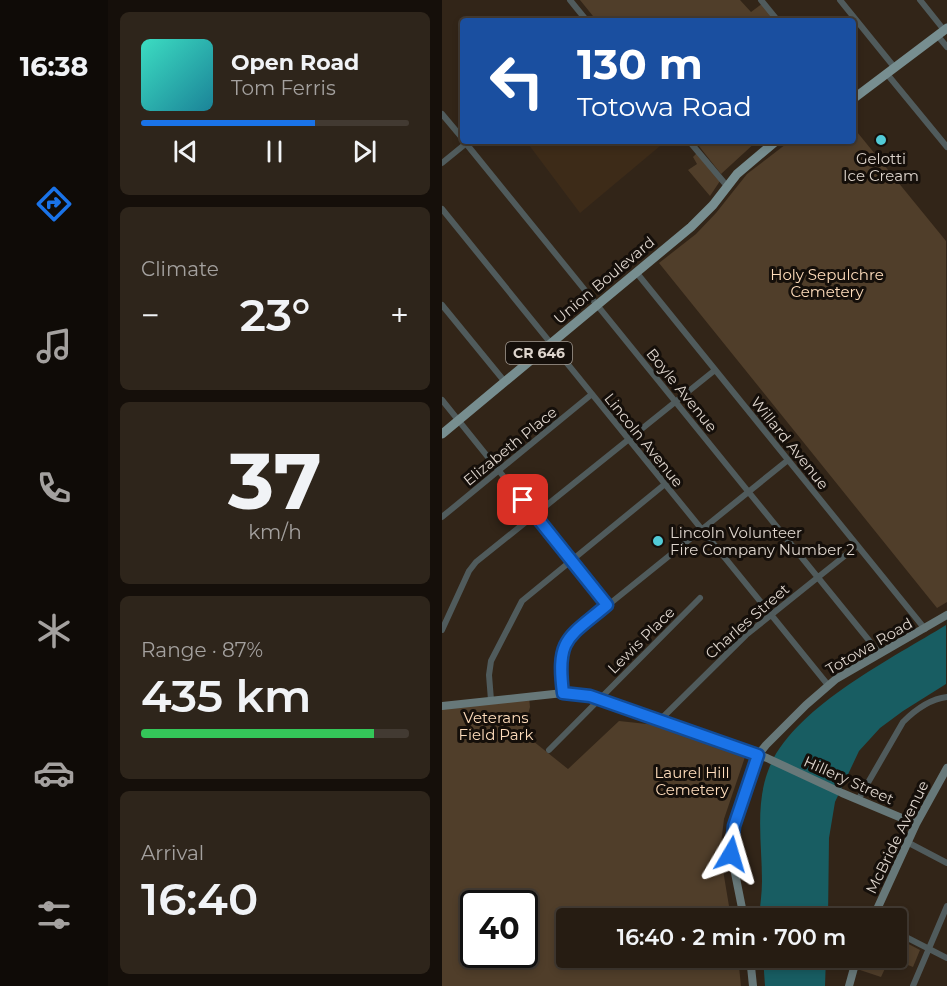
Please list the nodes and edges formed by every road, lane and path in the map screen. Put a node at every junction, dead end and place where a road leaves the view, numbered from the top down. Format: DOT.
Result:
graph roads {
  1 [pos="570,0"];
  2 [pos="761,0"];
  3 [pos="840,0"];
  4 [pos="920,0"];
  5 [pos="585,18"];
  6 [pos="776,18"];
  7 [pos="853,18"];
  8 [pos="856,22"];
  9 [pos="942,31"];
  10 [pos="946,47"];
  11 [pos="891,71"];
  12 [pos="856,97"];
  13 [pos="442,114"];
  14 [pos="460,134"];
  15 [pos="463,144"];
  16 [pos="468,144"];
  17 [pos="692,144"];
  18 [pos="772,144"];
  19 [pos="946,147"];
  20 [pos="442,163"];
  21 [pos="727,186"];
  22 [pos="442,209"];
  23 [pos="636,272"];
  24 [pos="442,305"];
  25 [pos="597,305"];
  26 [pos="551,343"];
  27 [pos="715,370"];
  28 [pos="505,382"];
  29 [pos="592,394"];
  30 [pos="442,400"];
  31 [pos="676,402"];
  32 [pos="458,420"];
  33 [pos="442,434"];
  34 [pos="629,439"];
  35 [pos="788,460"];
  36 [pos="499,471"];
  37 [pos="665,484"];
  38 [pos="749,492"];
  39 [pos="535,515"];
  40 [pos="442,517"];
  41 [pos="702,530"];
  42 [pos="857,546"];
  43 [pos="571,560"];
  44 [pos="818,577"];
  45 [pos="700,598"];
  46 [pos="607,605"];
  47 [pos="770,615"];
  48 [pos="946,615"];
  49 [pos="925,629"];
  50 [pos="442,630"];
  51 [pos="880,654"];
  52 [pos="828,685"];
  53 [pos="563,693"];
  54 [pos="946,697"];
  55 [pos="598,699"];
  56 [pos="491,700"];
  57 [pos="442,706"];
  58 [pos="659,721"];
  59 [pos="549,750"];
  60 [pos="766,758"];
  61 [pos="946,768"];
  62 [pos="858,800"];
  63 [pos="916,824"];
  64 [pos="907,842"];
  65 [pos="946,863"];
  66 [pos="946,906"];
  67 [pos="742,908"];
  68 [pos="877,908"];
  69 [pos="907,938"];
  70 [pos="928,948"];
  71 [pos="946,958"];
  72 [pos="751,968"];
  73 [pos="854,968"];
  74 [pos="753,986"];
  75 [pos="849,986"];
  76 [pos="913,986"];
  1 -- 5 [label="street"];
  2 -- 6 [label="street"];
  3 -- 7 [label="street"];
  4 -- 9 [label="street"];
  8 -- 11 [label="street"];
  9 -- 10 [label="street"];
  9 -- 11 [label="main road"];
  11 -- 12 [label="main road"];
  11 -- 19 [label="street"];
  13 -- 14 [label="street, Boyle Avenue"];
  15 -- 20 [label="street"];
  16 -- 25 [label="street, Boyle Avenue"];
  17 -- 21 [label="street"];
  18 -- 21 [label="main road, Union Boulevard / CR 646"];
  21 -- 23 [label="main road, Union Boulevard / CR 646"];
  22 -- 26 [label="street, Lincoln Avenue"];
  23 -- 25 [label="main road, Union Boulevard / CR 646"];
  23 -- 27 [label="street, Willard Avenue"];
  24 -- 28 [label="street"];
  25 -- 26 [label="main road, Union Boulevard / CR 646"];
  25 -- 31 [label="street, Boyle Avenue"];
  26 -- 28 [label="main road, Union Boulevard / CR 646"];
  26 -- 29 [label="street, Lincoln Avenue"];
  27 -- 31 [label="street"];
  27 -- 35 [label="street, Willard Avenue"];
  28 -- 32 [label="main road, Union Boulevard / CR 646"];
  29 -- 34 [label="street, Lincoln Avenue"];
  29 -- 36 [label="street, Elizabeth Place"];
  30 -- 32 [label="street"];
  31 -- 34 [label="street"];
  31 -- 38 [label="street, Boyle Avenue"];
  32 -- 33 [label="main road, Union Boulevard / CR 646"];
  32 -- 36 [label="street"];
  34 -- 37 [label="street, Lincoln Avenue"];
  34 -- 39 [label="street"];
  35 -- 38 [label="street"];
  35 -- 42 [label="street, Willard Avenue"];
  36 -- 39 [label="street"];
  36 -- 40 [label="street, Elizabeth Place"];
  37 -- 41 [label="street, Lincoln Avenue"];
  37 -- 43 [label="street"];
  38 -- 41 [label="street"];
  38 -- 44 [label="street, Boyle Avenue"];
  39 -- 43 [label="street"];
  39 -- 50 [label="street"];
  41 -- 46 [label="street"];
  41 -- 47 [label="street, Lincoln Avenue"];
  42 -- 44 [label="street, Charles Street"];
  42 -- 49 [label="street, Willard Avenue"];
  43 -- 46 [label="street"];
  43 -- 56 [label="street"];
  44 -- 47 [label="street, Charles Street"];
  44 -- 51 [label="street, Boyle Avenue"];
  45 -- 55 [label="street, Lewis Place"];
  46 -- 53 [label="street"];
  47 -- 52 [label="street, Lincoln Avenue"];
  47 -- 58 [label="street, Charles Street"];
  48 -- 49 [label="main road, Totowa Road"];
  49 -- 51 [label="main road, Totowa Road"];
  51 -- 52 [label="main road, Totowa Road"];
  52 -- 60 [label="main road, Totowa Road"];
  53 -- 55 [label="main road"];
  53 -- 56 [label="main road"];
  54 -- 62 [label="street"];
  55 -- 58 [label="main road"];
  55 -- 59 [label="street, Lewis Place"];
  56 -- 57 [label="main road"];
  58 -- 60 [label="main road"];
  60 -- 62 [label="main road, Hillery Street"];
  60 -- 67 [label="main road"];
  61 -- 63 [label="main road, McBride Avenue"];
  62 -- 63 [label="main road, Hillery Street"];
  63 -- 64 [label="main road, McBride Avenue"];
  64 -- 65 [label="street"];
  64 -- 68 [label="main road, McBride Avenue"];
  66 -- 70 [label="street"];
  69 -- 70 [label="street"];
  70 -- 71 [label="street"];
  70 -- 76 [label="street"];
  72 -- 74 [label="main road"];
  73 -- 75 [label="main road"];
}
